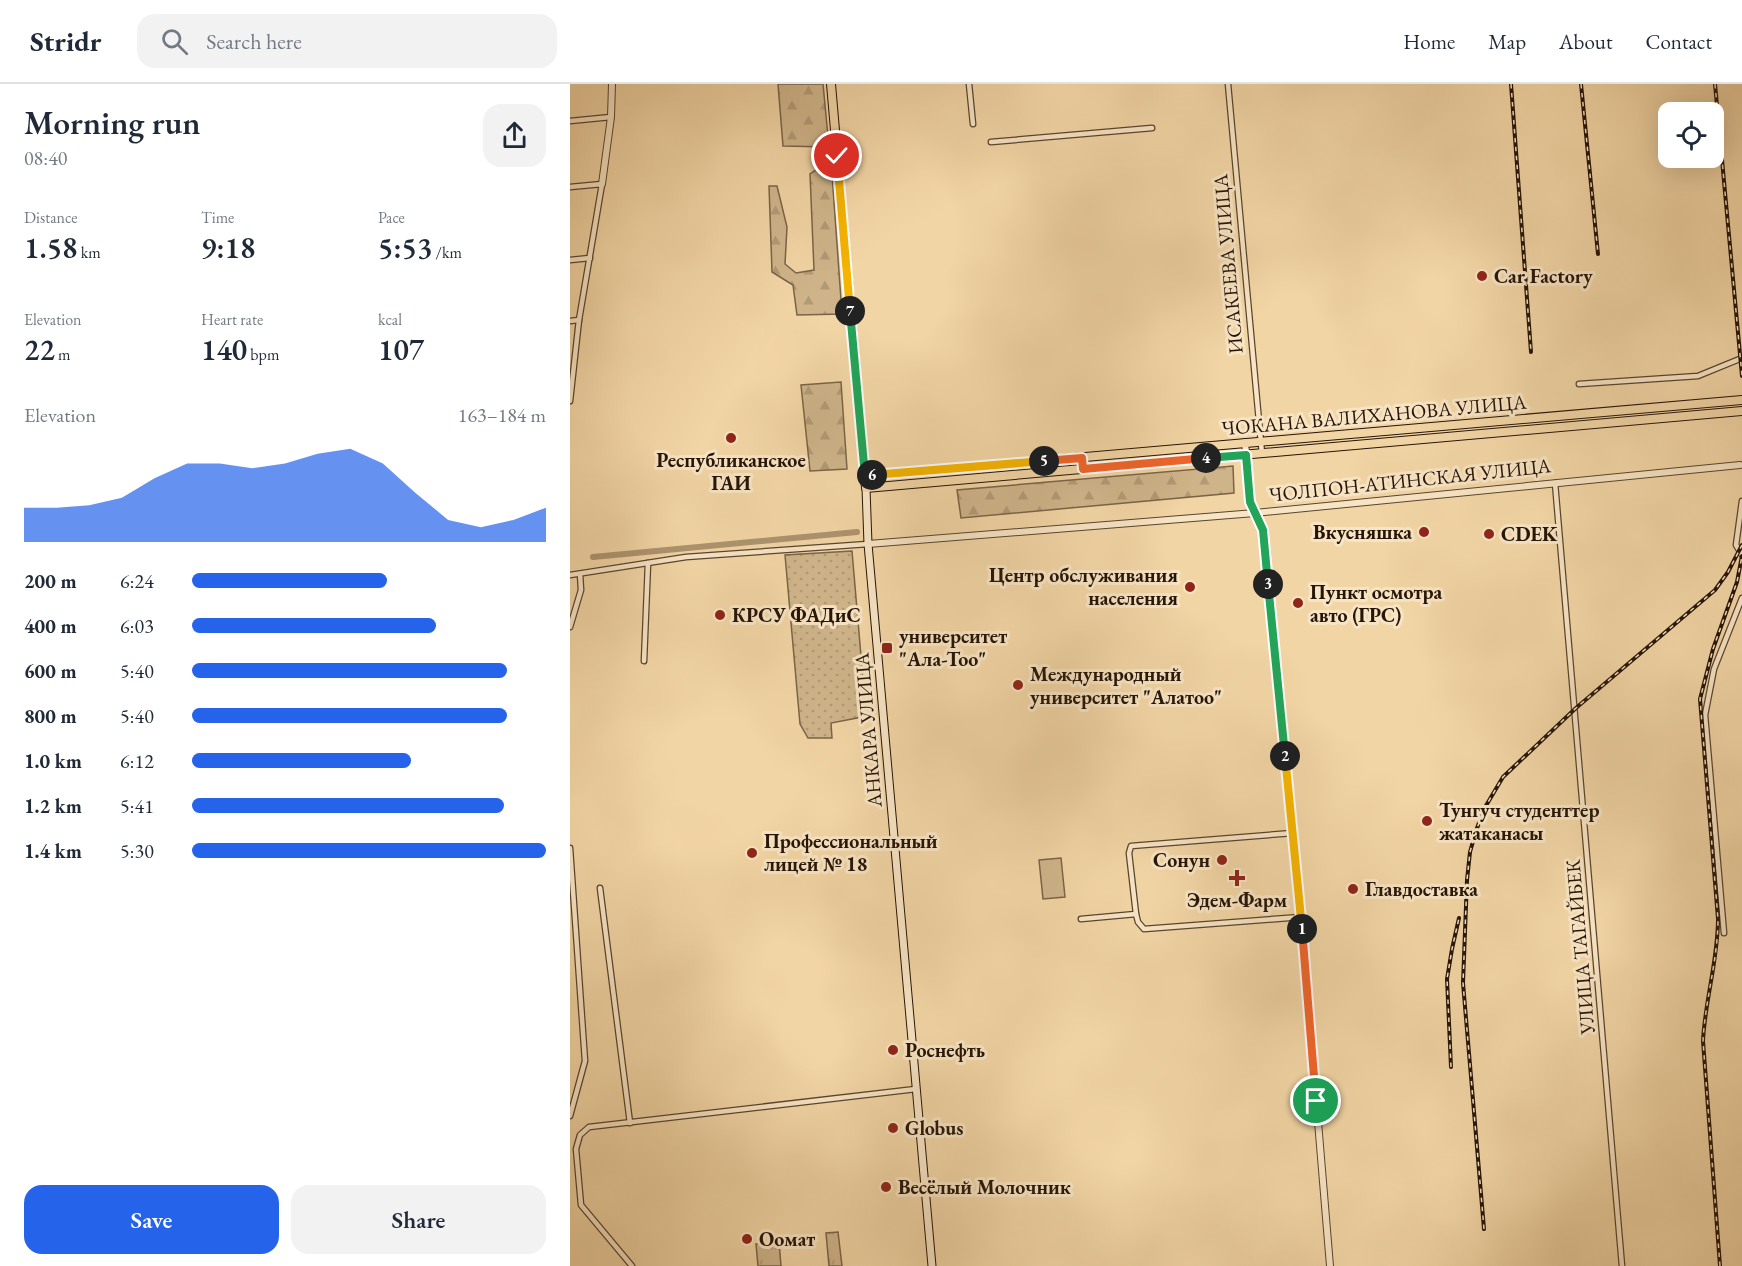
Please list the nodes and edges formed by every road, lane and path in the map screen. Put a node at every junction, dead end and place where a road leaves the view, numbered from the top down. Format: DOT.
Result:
graph roads {
  1 [pos="612,84"];
  2 [pos="831,84"];
  3 [pos="969,84"];
  4 [pos="1228,84"];
  5 [pos="611,117"];
  6 [pos="570,121"];
  7 [pos="973,124"];
  8 [pos="1152,128"];
  9 [pos="991,142"];
  10 [pos="602,184"];
  11 [pos="570,187"];
  12 [pos="590,258"];
  13 [pos="570,260"];
  14 [pos="579,320"];
  15 [pos="570,321"];
  16 [pos="1742,358"];
  17 [pos="572,376"];
  18 [pos="1579,384"];
  19 [pos="1742,400"];
  20 [pos="570,401"];
  21 [pos="1742,411"];
  22 [pos="1433,425"];
  23 [pos="1434,438"];
  24 [pos="1261,441"];
  25 [pos="1245,442"];
  26 [pos="1262,454"];
  27 [pos="1246,455"];
  28 [pos="1082,458"];
  29 [pos="1741,466"];
  30 [pos="1083,469"];
  31 [pos="865,476"];
  32 [pos="1555,482"];
  33 [pos="866,488"];
  34 [pos="1742,501"];
  35 [pos="1255,513"];
  36 [pos="868,544"];
  37 [pos="1742,555"];
  38 [pos="648,563"];
  39 [pos="580,574"];
  40 [pos="572,575"];
  41 [pos="1742,598"];
  42 [pos="570,627"];
  43 [pos="644,662"];
  44 [pos="1293,833"];
  45 [pos="570,848"];
  46 [pos="600,888"];
  47 [pos="1136,914"];
  48 [pos="1301,917"];
  49 [pos="1081,919"];
  50 [pos="1724,933"];
  51 [pos="916,1089"];
  52 [pos="570,1116"];
  53 [pos="630,1123"];
  54 [pos="632,1266"];
  55 [pos="932,1266"];
  56 [pos="1330,1266"];
  57 [pos="1622,1266"];
  1 -- 5 [label="street"];
  2 -- 31 [label="main road, АНКАРА УЛИЦА"];
  3 -- 7 [label="street"];
  4 -- 24 [label="street, ИСАКЕЕВА УЛИЦА"];
  5 -- 6 [label="street"];
  5 -- 10 [label="street"];
  8 -- 9 [label="street"];
  10 -- 11 [label="street"];
  10 -- 12 [label="street"];
  12 -- 13 [label="street"];
  12 -- 14 [label="street"];
  14 -- 15 [label="street"];
  14 -- 17 [label="street"];
  16 -- 18 [label="street"];
  17 -- 20 [label="street"];
  19 -- 22 [label="main road, ЧОКАНА ВАЛИХАНОВА УЛИЦА"];
  21 -- 23 [label="main road, ЧОКАНА ВАЛИХАНОВА УЛИЦА"];
  22 -- 23 [label="main road"];
  22 -- 24 [label="main road, ЧОКАНА ВАЛИХАНОВА УЛИЦА"];
  23 -- 26 [label="main road, ЧОКАНА ВАЛИХАНОВА УЛИЦА"];
  24 -- 25 [label="main road, ЧОКАНА ВАЛИХАНОВА УЛИЦА"];
  24 -- 26 [label="street, ИСАКЕЕВА УЛИЦА"];
  25 -- 27 [label="street"];
  25 -- 28 [label="main road, ЧОКАНА ВАЛИХАНОВА УЛИЦА"];
  26 -- 27 [label="main road, ЧОКАНА ВАЛИХАНОВА УЛИЦА"];
  27 -- 30 [label="main road, ЧОКАНА ВАЛИХАНОВА УЛИЦА"];
  27 -- 35 [label="street"];
  28 -- 30 [label="main road"];
  28 -- 31 [label="main road, ЧОКАНА ВАЛИХАНОВА УЛИЦА"];
  29 -- 32 [label="street, ЧОЛПОН-АТИНСКАЯ УЛИЦА"];
  30 -- 33 [label="main road, ЧОКАНА ВАЛИХАНОВА УЛИЦА"];
  31 -- 33 [label="main road, АНКАРА УЛИЦА"];
  32 -- 35 [label="street, ЧОЛПОН-АТИНСКАЯ УЛИЦА"];
  32 -- 57 [label="street, УЛИЦА ТАГАЙБЕК"];
  33 -- 36 [label="main road, АНКАРА УЛИЦА"];
  34 -- 37 [label="street"];
  35 -- 36 [label="street, ЧОЛПОН-АТИНСКАЯ УЛИЦА"];
  35 -- 44 [label="street"];
  36 -- 38 [label="street"];
  36 -- 51 [label="main road, АНКАРА УЛИЦА"];
  38 -- 39 [label="street"];
  38 -- 43 [label="street"];
  39 -- 40 [label="street"];
  39 -- 42 [label="street"];
  41 -- 50 [label="street"];
  44 -- 47 [label="street"];
  44 -- 48 [label="street"];
  45 -- 52 [label="street"];
  46 -- 53 [label="street"];
  47 -- 48 [label="street"];
  47 -- 49 [label="street"];
  48 -- 56 [label="street"];
  51 -- 53 [label="street"];
  51 -- 55 [label="main road, АНКАРА УЛИЦА"];
  53 -- 54 [label="street"];
}
